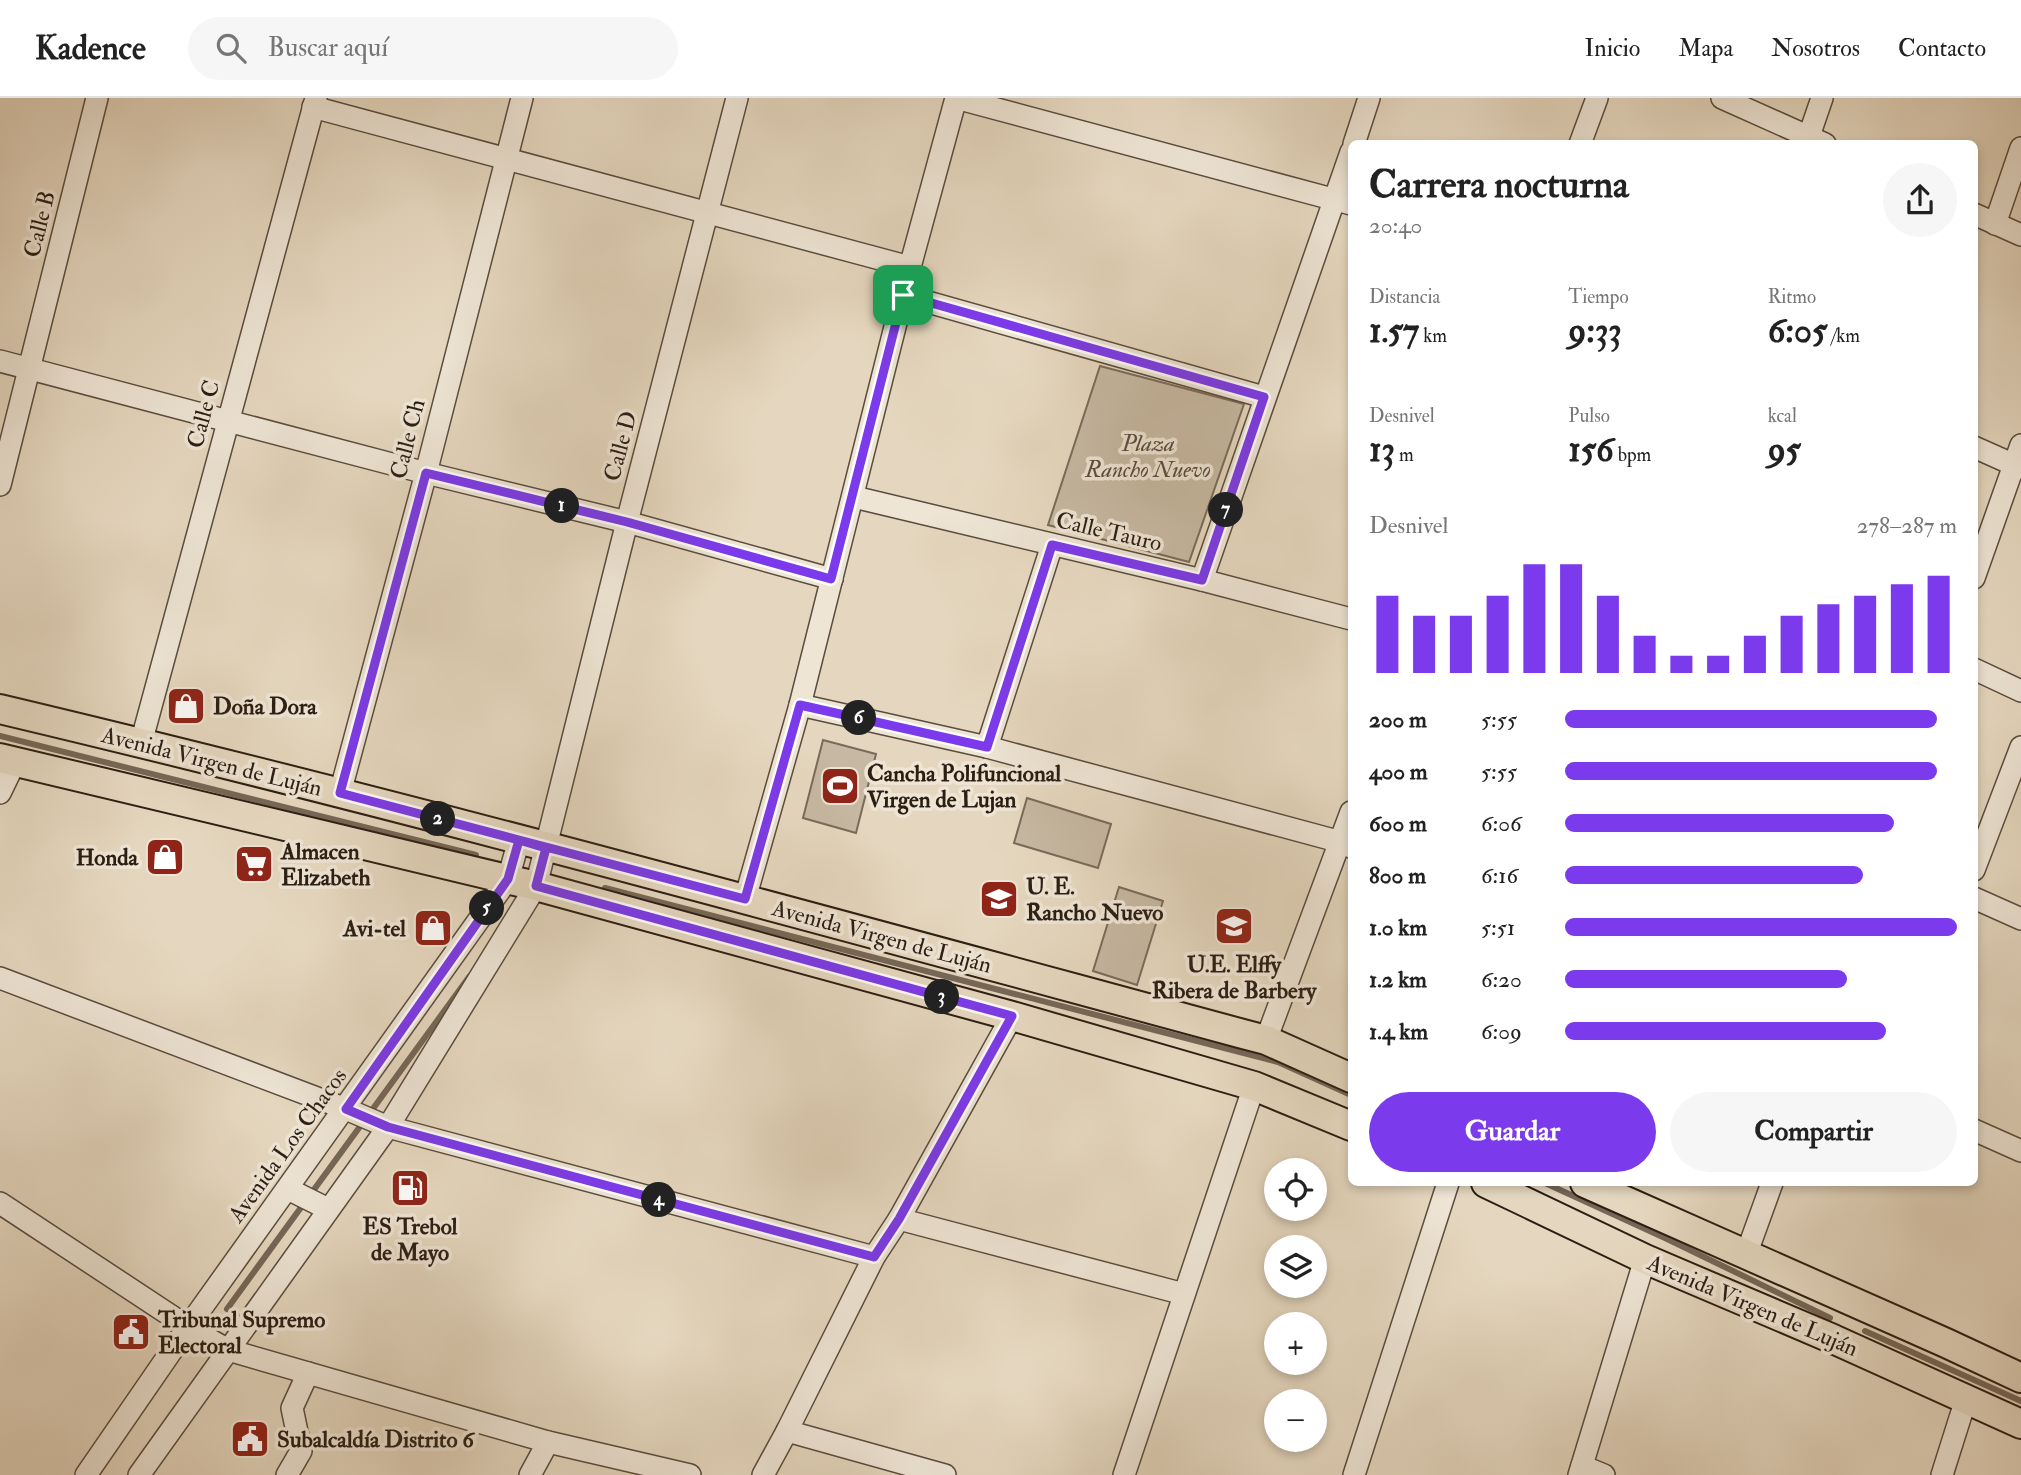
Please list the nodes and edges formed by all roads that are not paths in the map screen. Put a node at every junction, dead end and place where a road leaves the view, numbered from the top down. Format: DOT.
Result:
graph roads {
  1 [pos="97,98"];
  2 [pos="522,98"];
  3 [pos="737,98"];
  4 [pos="956,98"];
  5 [pos="1369,98"];
  6 [pos="1597,98"];
  7 [pos="1722,98"];
  8 [pos="1822,98"];
  9 [pos="314,103"];
  10 [pos="1355,140"];
  11 [pos="1581,140"];
  12 [pos="1817,140"];
  13 [pos="2021,148"];
  14 [pos="506,158"];
  15 [pos="1348,171"];
  16 [pos="1343,202"];
  17 [pos="708,213"];
  18 [pos="1978,216"];
  19 [pos="1995,224"];
  20 [pos="2021,235"];
  21 [pos="910,267"];
  22 [pos="903,295"];
  23 [pos="0,361"];
  24 [pos="30,369"];
  25 [pos="1264,397"];
  26 [pos="229,420"];
  27 [pos="1978,448"];
  28 [pos="2019,459"];
  29 [pos="426,473"];
  30 [pos="0,485"];
  31 [pos="853,497"];
  32 [pos="627,522"];
  33 [pos="1052,545"];
  34 [pos="1978,567"];
  35 [pos="831,579"];
  36 [pos="1202,580"];
  37 [pos="1348,619"];
  38 [pos="1978,671"];
  39 [pos="2021,691"];
  40 [pos="800,705"];
  41 [pos="0,709"];
  42 [pos="141,743"];
  43 [pos="987,747"];
  44 [pos="2021,747"];
  45 [pos="8,760"];
  46 [pos="0,793"];
  47 [pos="340,793"];
  48 [pos="519,840"];
  49 [pos="1346,844"];
  50 [pos="546,848"];
  51 [pos="1978,860"];
  52 [pos="508,879"];
  53 [pos="536,886"];
  54 [pos="745,899"];
  55 [pos="1978,900"];
  56 [pos="2021,919"];
  57 [pos="0,978"];
  58 [pos="1012,1016"];
  59 [pos="1266,1040"];
  60 [pos="1348,1077"];
  61 [pos="1254,1086"];
  62 [pos="350,1110"];
  63 [pos="382,1125"];
  64 [pos="1348,1125"];
  65 [pos="1978,1132"];
  66 [pos="2021,1151"];
  67 [pos="1446,1186"];
  68 [pos="1492,1186"];
  69 [pos="1592,1186"];
  70 [pos="1771,1186"];
  71 [pos="293,1192"];
  72 [pos="0,1203"];
  73 [pos="324,1207"];
  74 [pos="899,1219"];
  75 [pos="1746,1255"];
  76 [pos="874,1257"];
  77 [pos="1645,1259"];
  78 [pos="1184,1294"];
  79 [pos="1849,1300"];
  80 [pos="188,1327"];
  81 [pos="1833,1339"];
  82 [pos="228,1350"];
  83 [pos="308,1373"];
  84 [pos="2021,1378"];
  85 [pos="1966,1399"];
  86 [pos="2021,1424"];
  87 [pos="788,1432"];
  88 [pos="548,1442"];
  89 [pos="1581,1471"];
  90 [pos="86,1475"];
  91 [pos="139,1475"];
  92 [pos="287,1475"];
  93 [pos="530,1475"];
  94 [pos="690,1475"];
  95 [pos="763,1475"];
  96 [pos="945,1475"];
  97 [pos="1124,1475"];
  98 [pos="1354,1475"];
  99 [pos="1604,1475"];
  100 [pos="1942,1475"];
  1 -- 24 [label="street, Calle B"];
  2 -- 14 [label="street, Calle Ch"];
  3 -- 17 [label="street, Calle D"];
  4 -- 16 [label="street"];
  4 -- 21 [label="street"];
  5 -- 10 [label="street"];
  6 -- 11 [label="street"];
  7 -- 12 [label="street"];
  8 -- 12 [label="street"];
  9 -- 14 [label="street"];
  9 -- 26 [label="street, Calle C"];
  13 -- 19 [label="street"];
  14 -- 17 [label="street"];
  14 -- 29 [label="street, Calle Ch"];
  15 -- 16 [label="street"];
  16 -- 25 [label="street"];
  17 -- 21 [label="street"];
  17 -- 32 [label="street, Calle D"];
  18 -- 19 [label="street"];
  19 -- 20 [label="street"];
  21 -- 22 [label="street"];
  22 -- 25 [label="street"];
  22 -- 31 [label="street"];
  23 -- 24 [label="street"];
  24 -- 26 [label="street"];
  24 -- 30 [label="street, Calle B"];
  25 -- 36 [label="street"];
  26 -- 29 [label="street"];
  26 -- 42 [label="street, Calle C"];
  27 -- 28 [label="street"];
  28 -- 34 [label="street"];
  29 -- 32 [label="street"];
  29 -- 47 [label="street, Calle Ch"];
  31 -- 33 [label="street, Calle Tauro"];
  31 -- 35 [label="street"];
  32 -- 35 [label="street"];
  32 -- 50 [label="street, Calle D"];
  33 -- 36 [label="street, Calle Tauro"];
  33 -- 43 [label="street"];
  35 -- 40 [label="street"];
  36 -- 37 [label="street, Calle Tauro"];
  38 -- 39 [label="street"];
  40 -- 43 [label="street"];
  40 -- 54 [label="street"];
  41 -- 42 [label="main road, Avenida Virgen de Luján"];
  42 -- 47 [label="main road, Avenida Virgen de Luján"];
  43 -- 49 [label="street"];
  44 -- 51 [label="street"];
  45 -- 46 [label="street"];
  45 -- 52 [label="main road, Avenida Virgen de Luján"];
  47 -- 48 [label="main road, Avenida Virgen de Luján"];
  48 -- 50 [label="main road, Avenida Virgen de Luján"];
  48 -- 52 [label="street, Avenida Los Chacos"];
  49 -- 59 [label="street"];
  50 -- 53 [label="street"];
  50 -- 54 [label="main road, Avenida Virgen de Luján"];
  52 -- 53 [label="main road, Avenida Virgen de Luján"];
  52 -- 62 [label="street, Avenida Los Chacos"];
  53 -- 58 [label="main road, Avenida Virgen de Luján"];
  53 -- 63 [label="street"];
  54 -- 59 [label="main road, Avenida Virgen de Luján"];
  55 -- 56 [label="street"];
  57 -- 62 [label="street"];
  58 -- 61 [label="main road, Avenida Virgen de Luján"];
  58 -- 74 [label="street"];
  59 -- 60 [label="main road, Avenida Virgen de Luján"];
  61 -- 64 [label="main road, Avenida Virgen de Luján"];
  61 -- 78 [label="street"];
  62 -- 63 [label="street"];
  62 -- 71 [label="street, Avenida Los Chacos"];
  63 -- 73 [label="street"];
  63 -- 76 [label="street"];
  65 -- 66 [label="street"];
  67 -- 98 [label="street"];
  68 -- 77 [label="main road, Avenida Virgen de Luján"];
  69 -- 75 [label="main road, Avenida Virgen de Luján"];
  70 -- 75 [label="street"];
  71 -- 73 [label="street"];
  71 -- 80 [label="street, Avenida Los Chacos"];
  72 -- 80 [label="street"];
  73 -- 82 [label="street"];
  74 -- 76 [label="street"];
  74 -- 78 [label="street"];
  75 -- 79 [label="main road, Avenida Virgen de Luján"];
  76 -- 87 [label="street"];
  77 -- 81 [label="main road, Avenida Virgen de Luján"];
  77 -- 89 [label="street"];
  78 -- 97 [label="street"];
  79 -- 81 [label="main road"];
  79 -- 84 [label="main road, Avenida Virgen de Luján"];
  80 -- 82 [label="street"];
  80 -- 90 [label="street, Avenida Los Chacos"];
  81 -- 85 [label="main road, Avenida Virgen de Luján"];
  82 -- 83 [label="street"];
  82 -- 91 [label="street"];
  83 -- 88 [label="street"];
  83 -- 92 [label="street"];
  85 -- 86 [label="main road, Avenida Virgen de Luján"];
  85 -- 100 [label="street"];
  87 -- 95 [label="street"];
  87 -- 96 [label="street"];
  88 -- 93 [label="street"];
  88 -- 94 [label="street"];
  89 -- 99 [label="street"];
}
